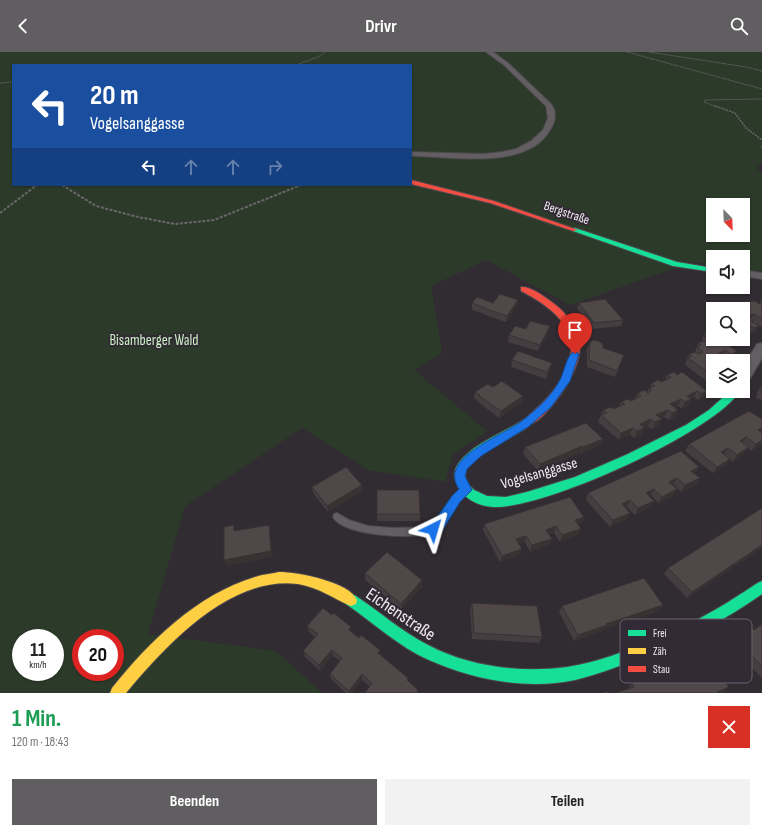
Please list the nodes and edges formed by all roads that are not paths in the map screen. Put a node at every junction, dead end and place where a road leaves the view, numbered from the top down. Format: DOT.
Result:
graph roads {
  1 [pos="489,52"];
  2 [pos="412,154"];
  3 [pos="412,182"];
  4 [pos="706,269"];
  5 [pos="750,274"];
  6 [pos="762,276"];
  7 [pos="524,289"];
  8 [pos="762,347"];
  9 [pos="750,367"];
  10 [pos="729,398"];
  11 [pos="466,490"];
  12 [pos="337,517"];
  13 [pos="762,587"];
  14 [pos="714,619"];
  15 [pos="620,659"];
  16 [pos="117,693"];
  1 -- 2 [label="street"];
  3 -- 4 [label="street, Bergstraße"];
  5 -- 6 [label="street"];
  7 -- 11 [label="street"];
  8 -- 9 [label="street"];
  10 -- 11 [label="street, Vogelsanggasse"];
  11 -- 12 [label="lane"];
  13 -- 14 [label="street, Eichenstraße"];
  15 -- 16 [label="street, Eichenstraße"];
}
